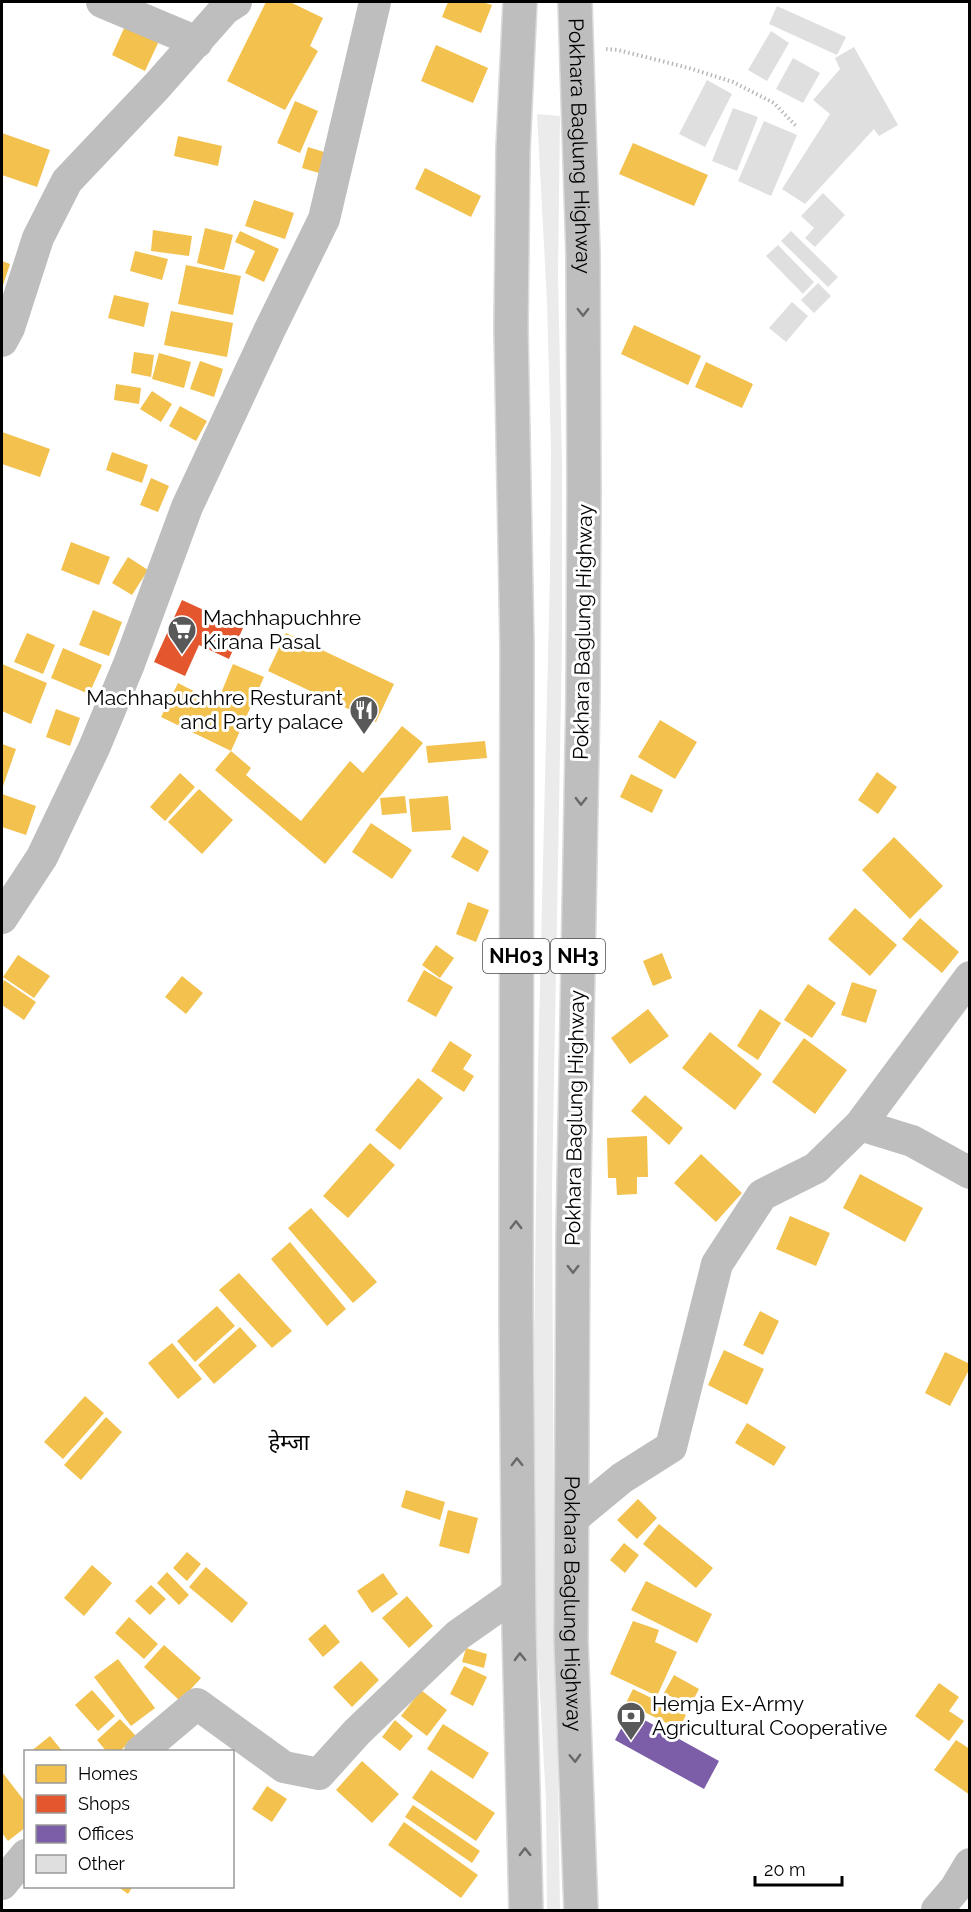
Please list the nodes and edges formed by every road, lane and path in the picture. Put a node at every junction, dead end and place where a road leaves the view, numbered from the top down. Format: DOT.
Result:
graph roads {
  1 [pos="102,2"];
  2 [pos="236,2"];
  3 [pos="375,2"];
  4 [pos="520,2"];
  5 [pos="575,2"];
  6 [pos="576,41"];
  7 [pos="196,42"];
  8 [pos="796,126"];
  9 [pos="2,341"];
  10 [pos="2,918"];
  11 [pos="969,977"];
  12 [pos="860,1125"];
  13 [pos="969,1173"];
  14 [pos="571,1520"];
  15 [pos="519,1592"];
  16 [pos="142,1750"];
  17 [pos="24,1858"];
  18 [pos="969,1864"];
  19 [pos="2,1884"];
  20 [pos="526,1911"];
  21 [pos="581,1911"];
  22 [pos="937,1911"];
  1 -- 7 [label="street"];
  2 -- 7 [label="street"];
  3 -- 10 [label="street"];
  15 -- 4 [label="highway, NH03, one-way"];
  5 -- 6 [label="highway, Pokhara Baglung Highway / NH3"];
  6 -- 8 [label="path"];
  6 -- 14 [label="highway, Pokhara Baglung Highway / NH3, one-way"];
  7 -- 9 [label="street"];
  11 -- 12 [label="street"];
  12 -- 13 [label="street"];
  12 -- 14 [label="street"];
  14 -- 21 [label="highway, Pokhara Baglung Highway / NH3, one-way"];
  15 -- 16 [label="street"];
  20 -- 15 [label="highway, NH03, one-way"];
  17 -- 19 [label="street"];
  18 -- 22 [label="street"];
}
